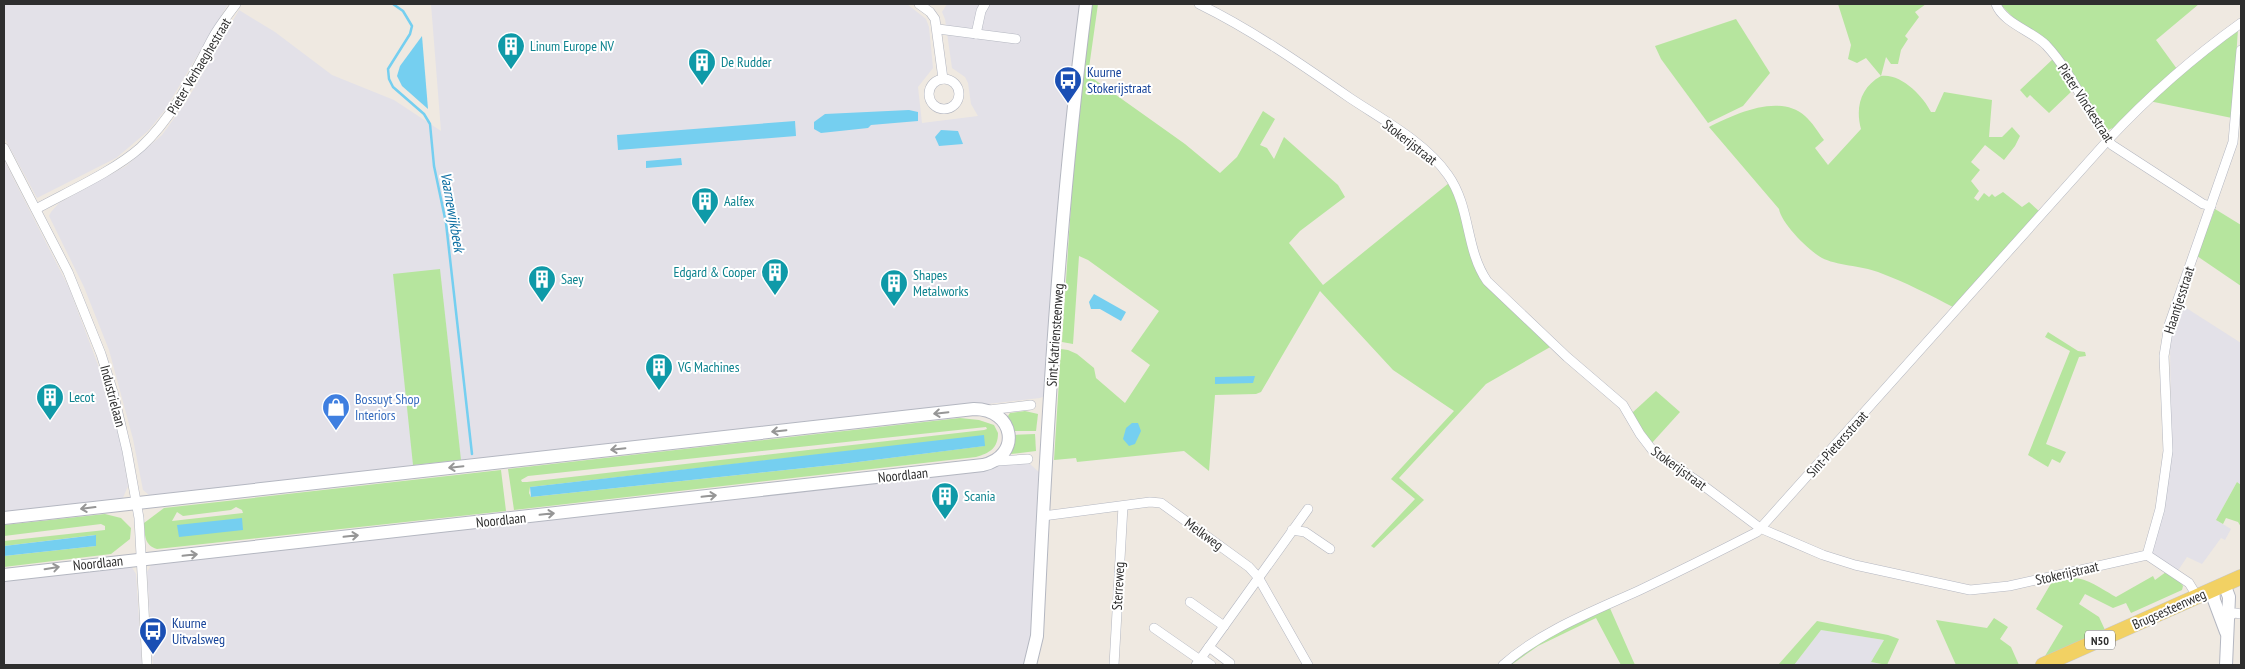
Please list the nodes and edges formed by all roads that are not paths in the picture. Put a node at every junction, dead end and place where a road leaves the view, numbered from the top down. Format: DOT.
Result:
graph roads {
  1 [pos="236,4"];
  2 [pos="919,4"];
  3 [pos="985,4"];
  4 [pos="1086,4"];
  5 [pos="1199,4"];
  6 [pos="1996,4"];
  7 [pos="2241,23"];
  8 [pos="938,29"];
  9 [pos="976,34"];
  10 [pos="1016,38"];
  11 [pos="2241,50"];
  12 [pos="943,79"];
  13 [pos="2108,140"];
  14 [pos="4,148"];
  15 [pos="2211,206"];
  16 [pos="36,209"];
  17 [pos="1031,405"];
  18 [pos="989,410"];
  19 [pos="1028,459"];
  20 [pos="997,461"];
  21 [pos="136,503"];
  22 [pos="1123,506"];
  23 [pos="1308,508"];
  24 [pos="1044,516"];
  25 [pos="4,518"];
  26 [pos="1760,528"];
  27 [pos="1292,530"];
  28 [pos="1330,549"];
  29 [pos="2147,555"];
  30 [pos="141,560"];
  31 [pos="4,575"];
  32 [pos="1258,577"];
  33 [pos="2241,577"];
  34 [pos="2219,587"];
  35 [pos="2197,596"];
  36 [pos="1190,602"];
  37 [pos="2231,617"];
  38 [pos="1224,626"];
  39 [pos="1154,628"];
  40 [pos="1209,647"];
  41 [pos="1199,661"];
  42 [pos="147,665"];
  43 [pos="1030,665"];
  44 [pos="1114,665"];
  45 [pos="1212,665"];
  46 [pos="1228,665"];
  47 [pos="1308,665"];
  48 [pos="1503,665"];
  49 [pos="2043,665"];
  50 [pos="2226,665"];
  1 -- 16 [label="street, Pieter Verhaeghestraat"];
  2 -- 8 [label="street"];
  3 -- 9 [label="street"];
  4 -- 24 [label="street, Sint-Katriensteenweg"];
  5 -- 26 [label="street, Stokerijstraat"];
  6 -- 13 [label="street, Pieter Vinckestraat"];
  7 -- 13 [label="street"];
  8 -- 9 [label="street"];
  8 -- 12 [label="street"];
  9 -- 10 [label="street"];
  11 -- 15 [label="street, Haantjesstraat"];
  13 -- 15 [label="street, Pieter Vinckestraat"];
  13 -- 26 [label="street, Sint-Pietersstraat"];
  14 -- 16 [label="street, Industrielaan"];
  15 -- 29 [label="street, Haantjesstraat"];
  16 -- 21 [label="street, Industrielaan"];
  17 -- 18 [label="street"];
  18 -- 20 [label="street"];
  18 -- 21 [label="street, one-way"];
  19 -- 20 [label="street, Noordlaan"];
  30 -- 20 [label="street, Noordlaan, one-way"];
  21 -- 25 [label="street, one-way"];
  21 -- 30 [label="street, Industrielaan"];
  22 -- 24 [label="street, Melkweg"];
  22 -- 32 [label="street, Melkweg"];
  22 -- 44 [label="street, Sterreweg"];
  23 -- 27 [label="street"];
  24 -- 43 [label="street, Sint-Katriensteenweg"];
  26 -- 29 [label="street, Stokerijstraat"];
  26 -- 48 [label="street, Sint-Pietersstraat"];
  27 -- 28 [label="street"];
  27 -- 32 [label="street"];
  29 -- 35 [label="street"];
  31 -- 30 [label="street, Noordlaan, one-way"];
  30 -- 42 [label="street, Industrielaan"];
  32 -- 38 [label="street"];
  32 -- 47 [label="street, Melkweg"];
  33 -- 34 [label="main road, Brugsesteenweg / N50"];
  34 -- 35 [label="main road, Brugsesteenweg / N50"];
  34 -- 37 [label="street"];
  35 -- 49 [label="main road, Brugsesteenweg / N50"];
  36 -- 38 [label="street"];
  37 -- 50 [label="street"];
  38 -- 40 [label="street"];
  39 -- 41 [label="street"];
  40 -- 41 [label="street"];
  40 -- 46 [label="street"];
  41 -- 45 [label="street"];
}
